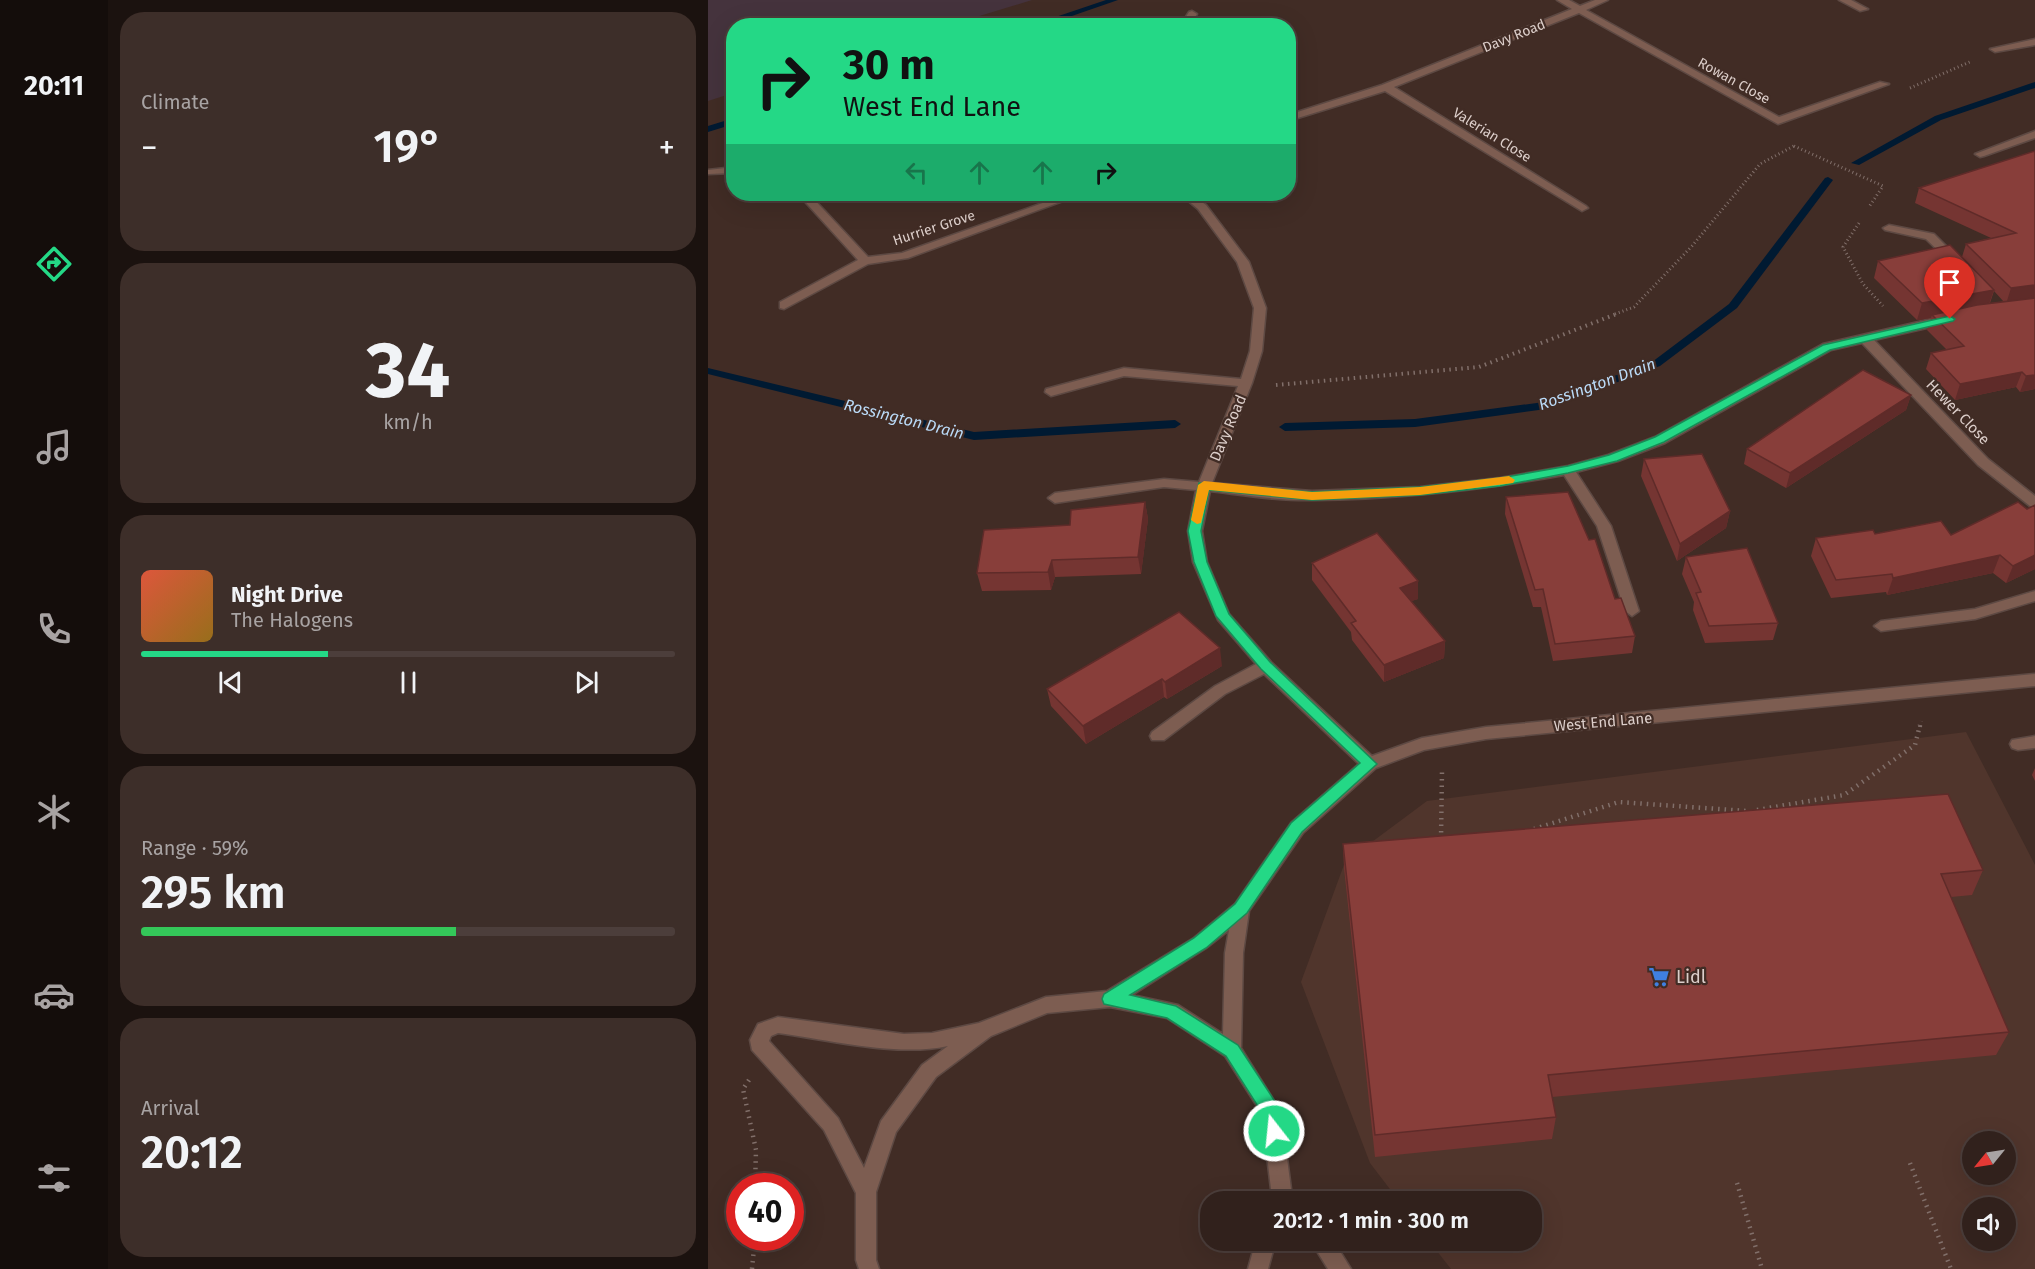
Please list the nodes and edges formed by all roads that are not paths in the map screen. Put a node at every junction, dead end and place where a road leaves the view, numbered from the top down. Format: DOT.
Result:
graph roads {
  1 [pos="1562,0"];
  2 [pos="1604,0"];
  3 [pos="1844,0"];
  4 [pos="1579,9"];
  5 [pos="1863,9"];
  6 [pos="1192,15"];
  7 [pos="1190,18"];
  8 [pos="2035,42"];
  9 [pos="1995,49"];
  10 [pos="1884,84"];
  11 [pos="1386,87"];
  12 [pos="1296,114"];
  13 [pos="2035,134"];
  14 [pos="1980,154"];
  15 [pos="726,171"];
  16 [pos="712,172"];
  17 [pos="809,201"];
  18 [pos="1057,201"];
  19 [pos="1194,201"];
  20 [pos="1582,208"];
  21 [pos="1889,228"];
  22 [pos="865,261"];
  23 [pos="1964,271"];
  24 [pos="784,305"];
  25 [pos="1961,317"];
  26 [pos="1864,338"];
  27 [pos="1246,383"];
  28 [pos="1051,392"];
  29 [pos="1568,470"];
  30 [pos="1204,485"];
  31 [pos="1055,498"];
  32 [pos="2035,503"];
  33 [pos="2035,596"];
  34 [pos="1632,611"];
  35 [pos="1881,626"];
  36 [pos="1266,666"];
  37 [pos="2035,680"];
  38 [pos="1158,736"];
  39 [pos="2035,742"];
  40 [pos="2018,744"];
  41 [pos="1370,764"];
  42 [pos="1241,909"];
  43 [pos="1110,999"];
  44 [pos="984,1030"];
  45 [pos="1232,1050"];
  46 [pos="1282,1191"];
  47 [pos="866,1192"];
  48 [pos="1263,1251"];
  49 [pos="1328,1251"];
  50 [pos="869,1269"];
  51 [pos="1258,1269"];
  52 [pos="1341,1269"];
  1 -- 4 [label="street, Rowan Close"];
  2 -- 4 [label="street, Davy Road"];
  3 -- 5 [label="street"];
  4 -- 10 [label="street, Rowan Close"];
  4 -- 11 [label="street, Davy Road"];
  6 -- 7 [label="street"];
  8 -- 9 [label="street"];
  11 -- 12 [label="street, Davy Road"];
  11 -- 20 [label="street, Valerian Close"];
  13 -- 14 [label="street"];
  15 -- 16 [label="street"];
  17 -- 22 [label="street"];
  18 -- 22 [label="street, Hurrier Grove"];
  19 -- 27 [label="street, Davy Road"];
  21 -- 23 [label="street"];
  22 -- 24 [label="street, Hurrier Grove"];
  25 -- 26 [label="street"];
  26 -- 29 [label="street"];
  26 -- 32 [label="street, Hewer Close"];
  27 -- 28 [label="street"];
  27 -- 30 [label="street, Davy Road"];
  29 -- 30 [label="street"];
  29 -- 34 [label="street"];
  30 -- 31 [label="street"];
  30 -- 36 [label="street, Davy Road"];
  33 -- 35 [label="street"];
  36 -- 38 [label="street"];
  36 -- 41 [label="street, Davy Road"];
  37 -- 41 [label="street, West End Lane"];
  39 -- 40 [label="street"];
  41 -- 42 [label="street, West End Lane"];
  42 -- 43 [label="street, West End Lane"];
  42 -- 45 [label="street, West End Lane"];
  43 -- 44 [label="street, West End Lane"];
  43 -- 45 [label="street, West End Lane"];
  44 -- 47 [label="street, West End Lane"];
  44 -- 47 [label="street"];
  45 -- 46 [label="street, West End Lane"];
  47 -- 50 [label="street, West End Lane"];
  48 -- 51 [label="street"];
  49 -- 52 [label="street"];
}
